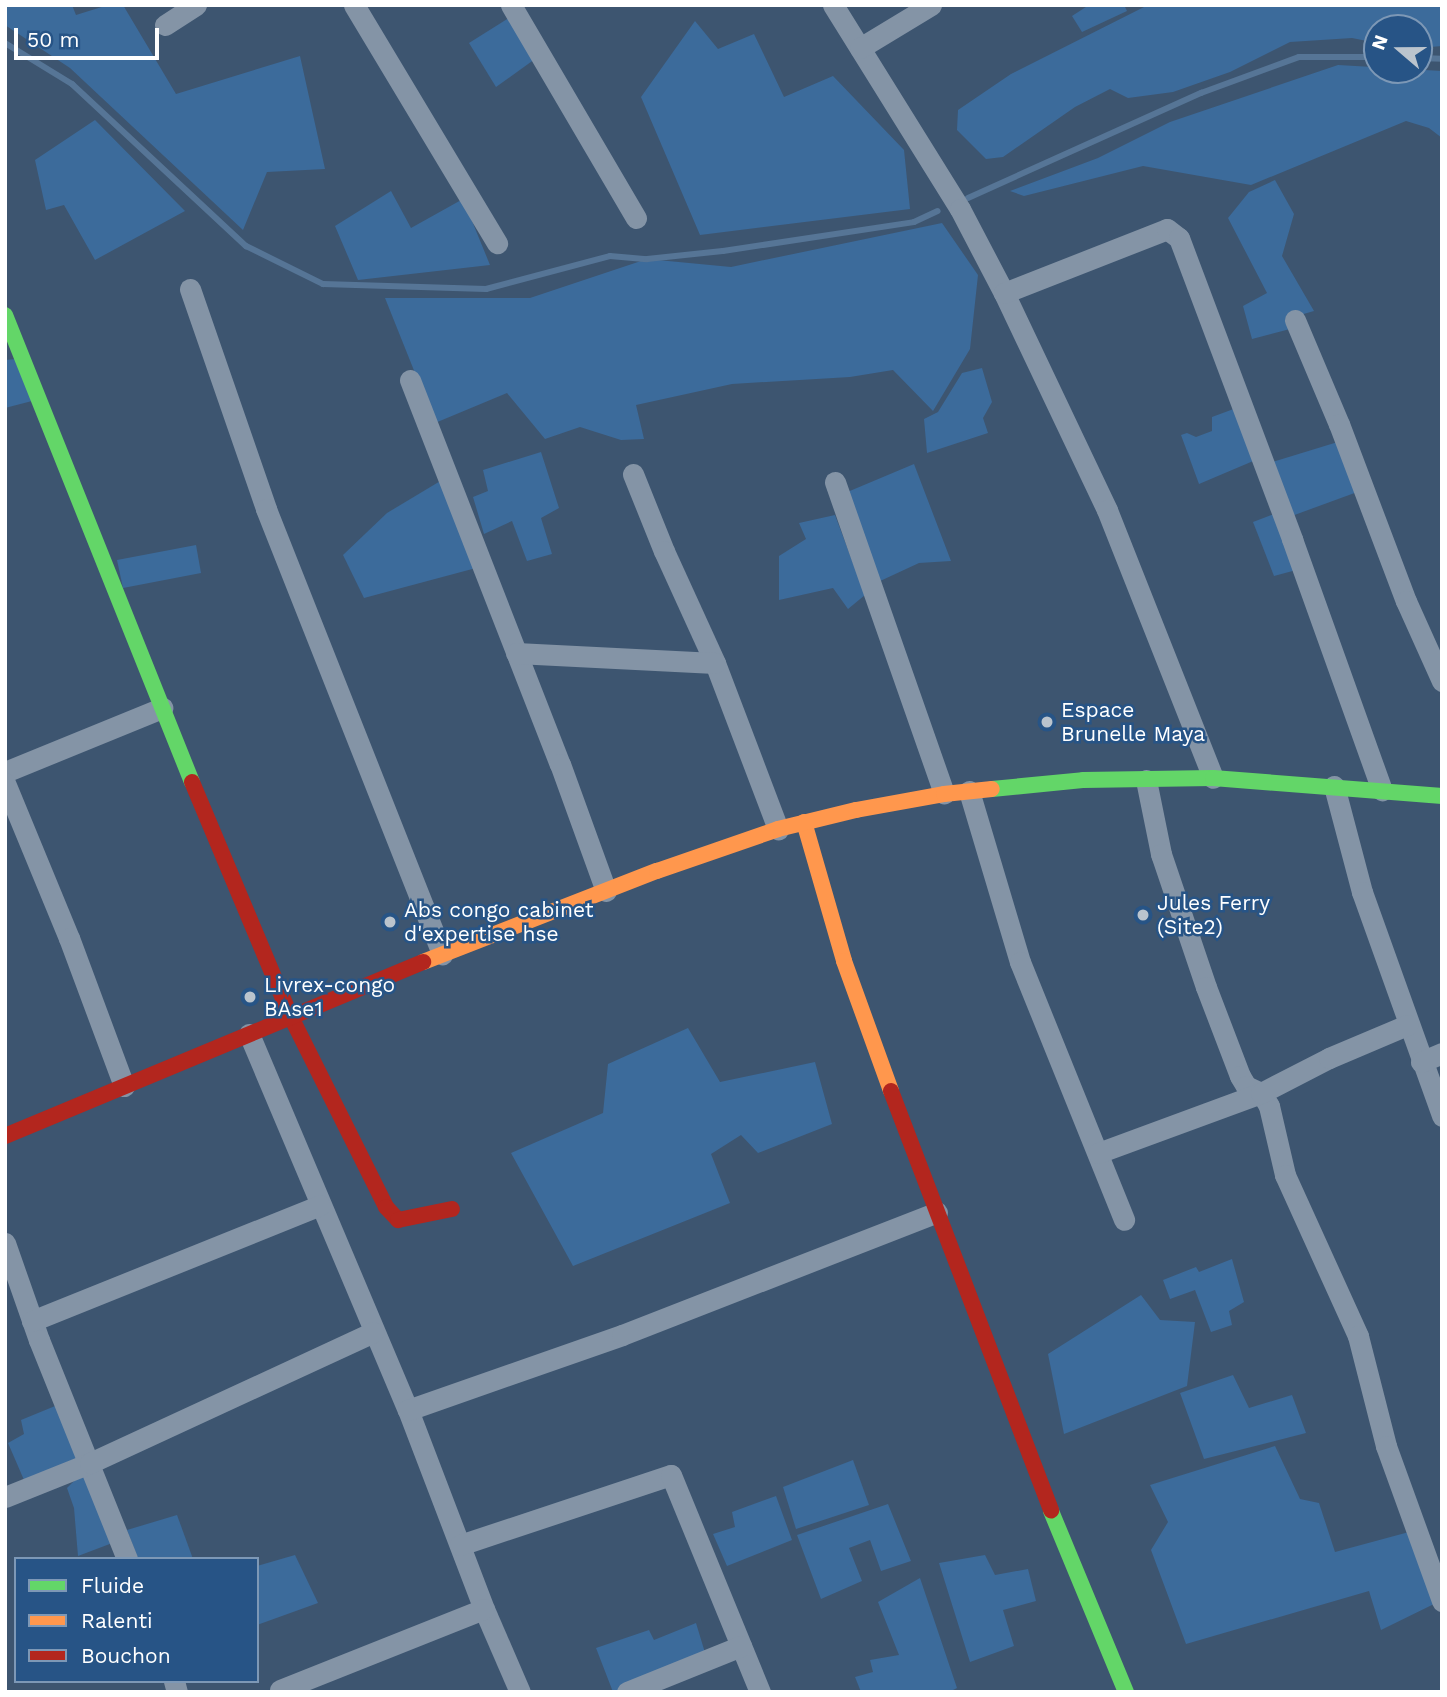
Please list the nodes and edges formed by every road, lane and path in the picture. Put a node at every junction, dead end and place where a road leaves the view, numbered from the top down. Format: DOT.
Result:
graph roads {
  1 [pos="196,5"];
  2 [pos="354,5"];
  3 [pos="511,5"];
  4 [pos="833,5"];
  5 [pos="931,5"];
  6 [pos="165,25"];
  7 [pos="860,48"];
  8 [pos="636,218"];
  9 [pos="497,243"];
  10 [pos="190,289"];
  11 [pos="1004,293"];
  12 [pos="5,315"];
  13 [pos="1295,320"];
  14 [pos="410,380"];
  15 [pos="634,474"];
  16 [pos="835,482"];
  17 [pos="516,653"];
  18 [pos="715,663"];
  19 [pos="1442,681"];
  20 [pos="162,709"];
  21 [pos="5,772"];
  22 [pos="1213,778"];
  23 [pos="1146,780"];
  24 [pos="5,783"];
  25 [pos="1334,786"];
  26 [pos="1382,790"];
  27 [pos="969,791"];
  28 [pos="944,794"];
  29 [pos="1442,796"];
  30 [pos="804,822"];
  31 [pos="778,829"];
  32 [pos="606,891"];
  33 [pos="442,954"];
  34 [pos="291,1017"];
  35 [pos="1407,1025"];
  36 [pos="249,1034"];
  37 [pos="1442,1054"];
  38 [pos="1421,1062"];
  39 [pos="124,1086"];
  40 [pos="1261,1093"];
  41 [pos="1442,1116"];
  42 [pos="5,1136"];
  43 [pos="1097,1153"];
  44 [pos="320,1205"];
  45 [pos="452,1209"];
  46 [pos="937,1212"];
  47 [pos="1124,1220"];
  48 [pos="5,1243"];
  49 [pos="32,1321"];
  50 [pos="373,1332"];
  51 [pos="408,1410"];
  52 [pos="89,1463"];
  53 [pos="5,1497"];
  54 [pos="460,1545"];
  55 [pos="126,1557"];
  56 [pos="1442,1601"];
  57 [pos="484,1609"];
  58 [pos="741,1646"];
  59 [pos="279,1690"];
  60 [pos="520,1692"];
  61 [pos="627,1692"];
  62 [pos="760,1692"];
  63 [pos="1126,1692"];
  1 -- 6 [label="street"];
  2 -- 9 [label="street"];
  3 -- 8 [label="street"];
  4 -- 7 [label="street"];
  5 -- 7 [label="street"];
  7 -- 11 [label="street"];
  10 -- 33 [label="street"];
  11 -- 22 [label="street"];
  11 -- 26 [label="street"];
  12 -- 20 [label="main road"];
  13 -- 19 [label="street"];
  14 -- 17 [label="street"];
  15 -- 18 [label="street"];
  16 -- 28 [label="street"];
  17 -- 18 [label="street"];
  17 -- 32 [label="street"];
  18 -- 31 [label="street"];
  20 -- 21 [label="street"];
  20 -- 34 [label="main road"];
  22 -- 23 [label="main road"];
  22 -- 25 [label="main road"];
  23 -- 27 [label="main road"];
  23 -- 40 [label="street"];
  24 -- 39 [label="street"];
  25 -- 26 [label="main road"];
  25 -- 35 [label="street"];
  26 -- 29 [label="main road"];
  27 -- 28 [label="main road"];
  27 -- 43 [label="street"];
  28 -- 30 [label="main road"];
  30 -- 31 [label="main road"];
  30 -- 46 [label="main road"];
  31 -- 32 [label="main road"];
  32 -- 33 [label="main road"];
  33 -- 34 [label="main road"];
  34 -- 36 [label="main road"];
  34 -- 45 [label="main road"];
  35 -- 38 [label="street"];
  35 -- 40 [label="street"];
  36 -- 39 [label="main road"];
  36 -- 44 [label="street"];
  37 -- 38 [label="street"];
  38 -- 41 [label="street"];
  39 -- 42 [label="main road"];
  40 -- 43 [label="street"];
  40 -- 56 [label="street"];
  43 -- 47 [label="street"];
  44 -- 49 [label="street"];
  44 -- 50 [label="street"];
  46 -- 51 [label="street"];
  46 -- 63 [label="main road"];
  48 -- 49 [label="street"];
  49 -- 52 [label="street"];
  50 -- 51 [label="street"];
  50 -- 52 [label="street"];
  51 -- 54 [label="street"];
  52 -- 53 [label="street"];
  52 -- 55 [label="street"];
  54 -- 57 [label="street"];
  54 -- 58 [label="street"];
  57 -- 59 [label="street"];
  57 -- 60 [label="street"];
  58 -- 61 [label="street"];
  58 -- 62 [label="street"];
}
